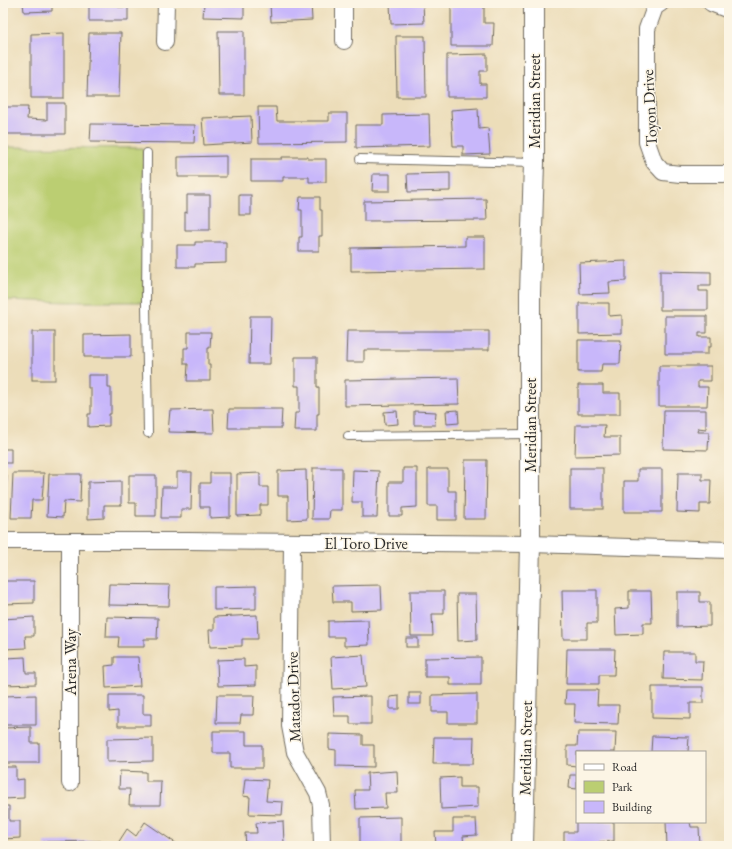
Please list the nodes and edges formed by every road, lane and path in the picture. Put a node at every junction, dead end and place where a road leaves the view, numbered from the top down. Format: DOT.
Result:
graph roads {
  1 [pos="166,3"];
  2 [pos="344,3"];
  3 [pos="534,3"];
  4 [pos="661,3"];
  5 [pos="711,3"];
  6 [pos="729,10"];
  7 [pos="344,41"];
  8 [pos="165,42"];
  9 [pos="147,153"];
  10 [pos="360,159"];
  11 [pos="534,163"];
  12 [pos="729,174"];
  13 [pos="148,434"];
  14 [pos="530,434"];
  15 [pos="348,436"];
  16 [pos="3,541"];
  17 [pos="70,542"];
  18 [pos="292,542"];
  19 [pos="530,544"];
  20 [pos="729,550"];
  21 [pos="70,783"];
  22 [pos="322,846"];
  23 [pos="523,846"];
  1 -- 8 [label="street"];
  2 -- 7 [label="street"];
  3 -- 11 [label="street, Meridian Street"];
  4 -- 12 [label="street, Toyon Drive"];
  5 -- 6 [label="street"];
  9 -- 13 [label="lane"];
  10 -- 11 [label="lane"];
  11 -- 14 [label="street, Meridian Street"];
  14 -- 15 [label="lane"];
  14 -- 19 [label="street, Meridian Street"];
  16 -- 17 [label="street, El Toro Drive"];
  17 -- 18 [label="street, El Toro Drive"];
  17 -- 21 [label="street, Arena Way"];
  18 -- 19 [label="street, El Toro Drive"];
  18 -- 22 [label="street, Matador Drive"];
  19 -- 20 [label="street, El Toro Drive"];
  19 -- 23 [label="street, Meridian Street"];
}
